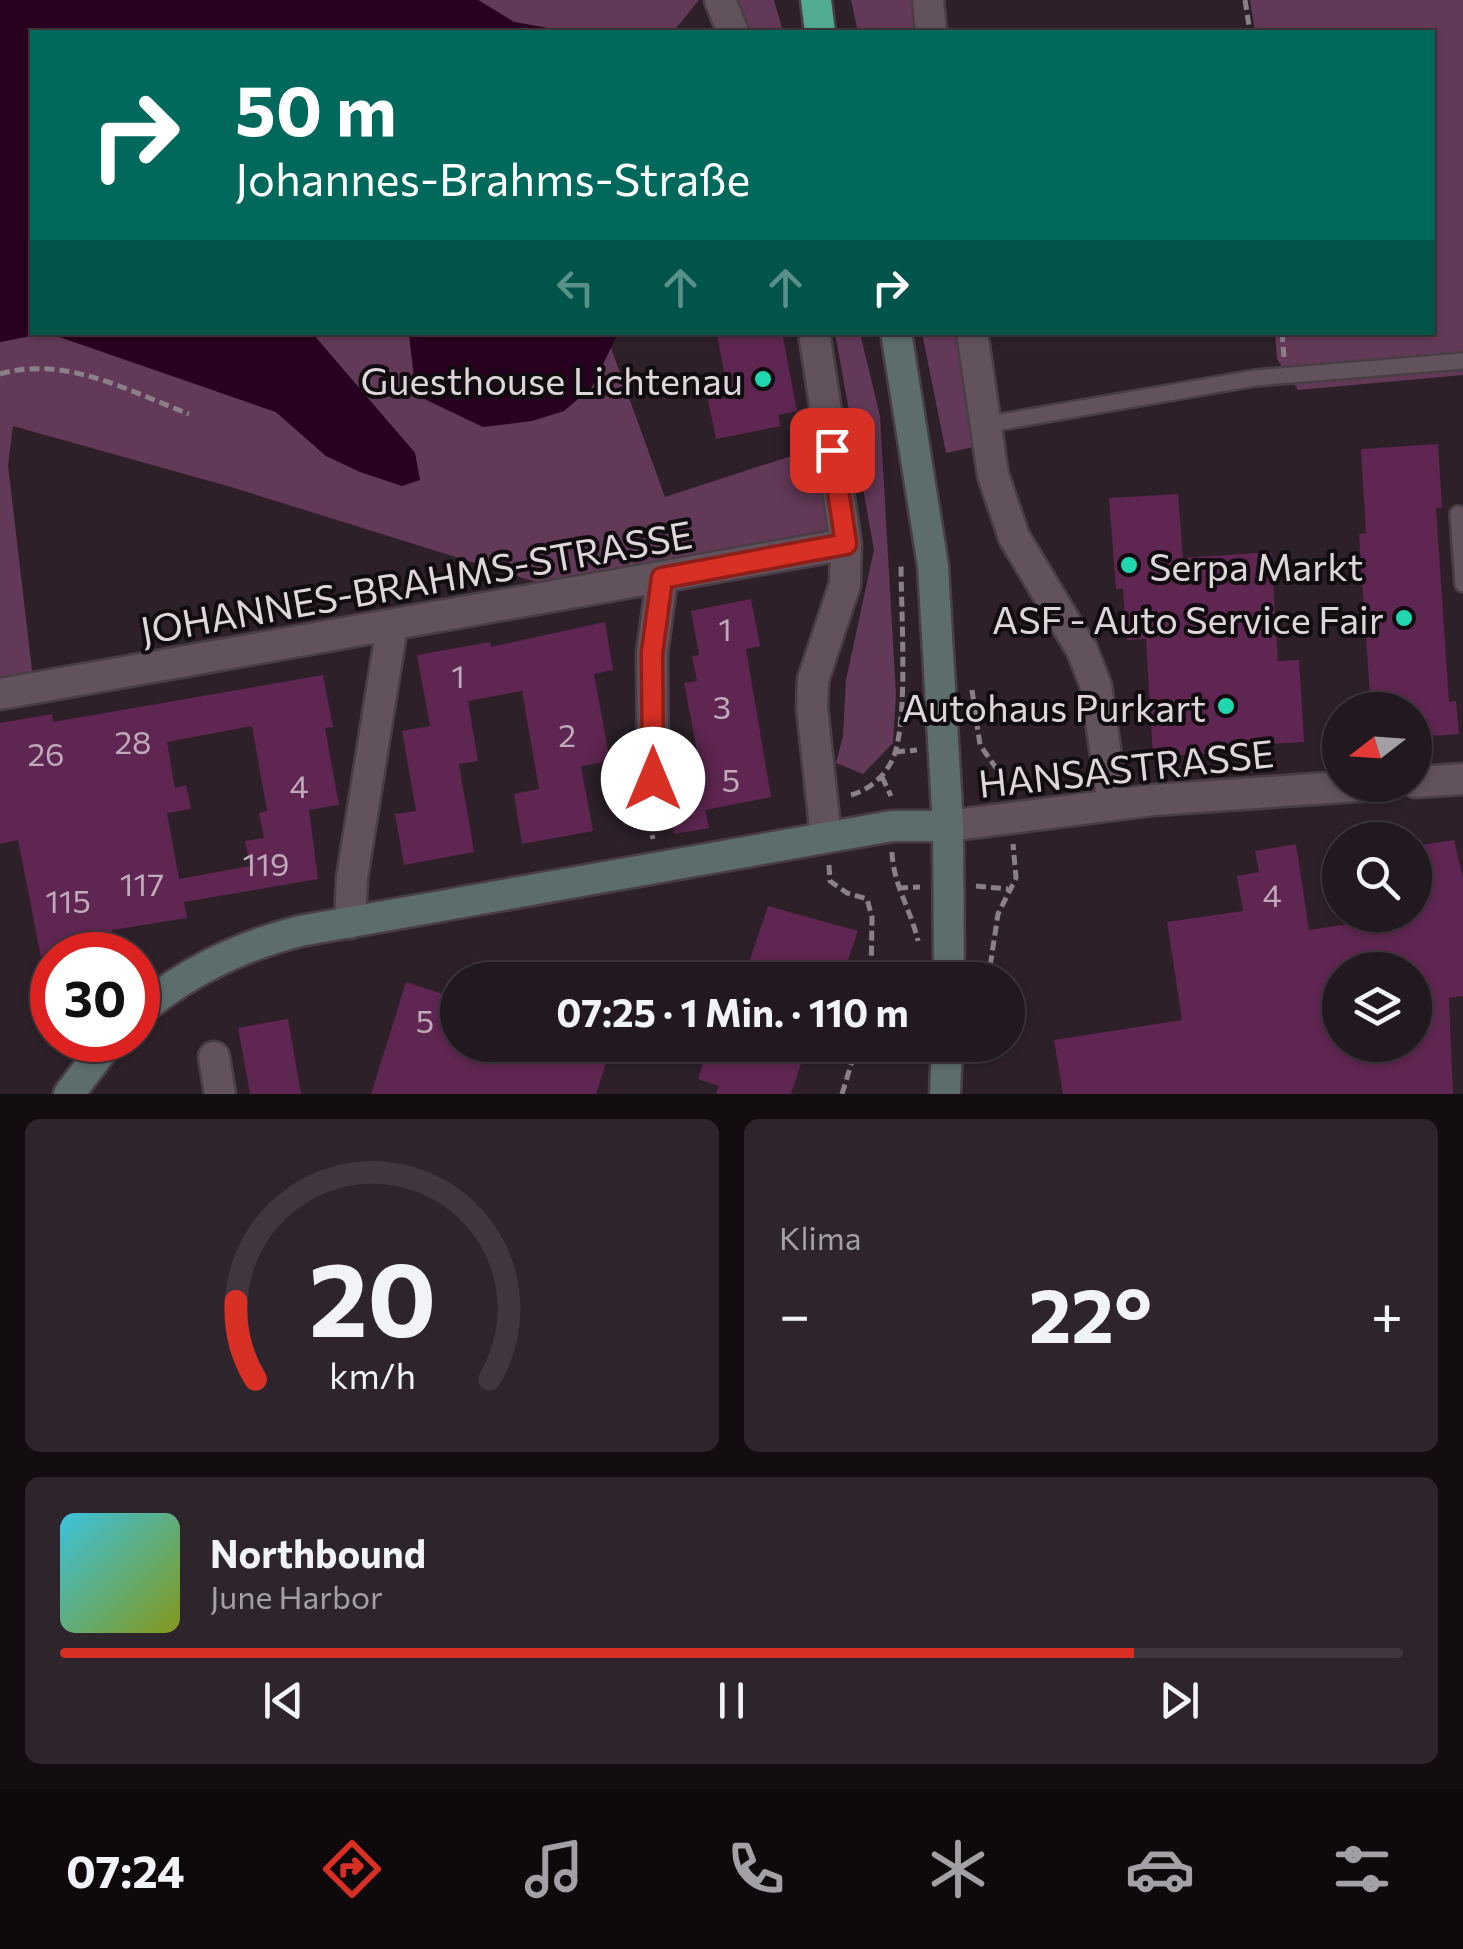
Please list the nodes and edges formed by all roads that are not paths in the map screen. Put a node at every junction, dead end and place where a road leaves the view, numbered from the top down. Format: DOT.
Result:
graph roads {
  1 [pos="720,0"];
  2 [pos="814,0"];
  3 [pos="928,0"];
  4 [pos="732,30"];
  5 [pos="820,30"];
  6 [pos="931,30"];
  7 [pos="814,335"];
  8 [pos="896,335"];
  9 [pos="972,335"];
  10 [pos="1463,361"];
  11 [pos="984,425"];
  12 [pos="1458,514"];
  13 [pos="846,544"];
  14 [pos="662,578"];
  15 [pos="1463,584"];
  16 [pos="392,626"];
  17 [pos="0,694"];
  18 [pos="653,779"];
  19 [pos="1463,779"];
  20 [pos="1432,781"];
  21 [pos="1322,789"];
  22 [pos="1113,804"];
  23 [pos="948,826"];
  24 [pos="826,838"];
  25 [pos="350,922"];
  26 [pos="949,962"];
  27 [pos="160,995"];
  28 [pos="214,1058"];
  29 [pos="93,1062"];
  30 [pos="946,1062"];
  31 [pos="69,1094"];
  32 [pos="220,1094"];
  33 [pos="945,1094"];
  1 -- 4 [label="street"];
  2 -- 5 [label="highway"];
  3 -- 6 [label="street"];
  7 -- 13 [label="street"];
  8 -- 23 [label="street"];
  9 -- 11 [label="street"];
  10 -- 11 [label="lane"];
  11 -- 22 [label="street"];
  12 -- 15 [label="lane"];
  13 -- 14 [label="street, JOHANNES-BRAHMS-STRASSE"];
  13 -- 24 [label="street"];
  14 -- 16 [label="street, JOHANNES-BRAHMS-STRASSE"];
  14 -- 18 [label="street"];
  16 -- 17 [label="street, JOHANNES-BRAHMS-STRASSE"];
  16 -- 25 [label="street"];
  19 -- 20 [label="street"];
  21 -- 22 [label="street, HANSASTRASSE"];
  22 -- 23 [label="street, HANSASTRASSE"];
  23 -- 24 [label="street"];
  23 -- 26 [label="street"];
  24 -- 25 [label="street"];
  25 -- 27 [label="street"];
  28 -- 32 [label="street"];
  29 -- 31 [label="street"];
  30 -- 33 [label="street"];
}
